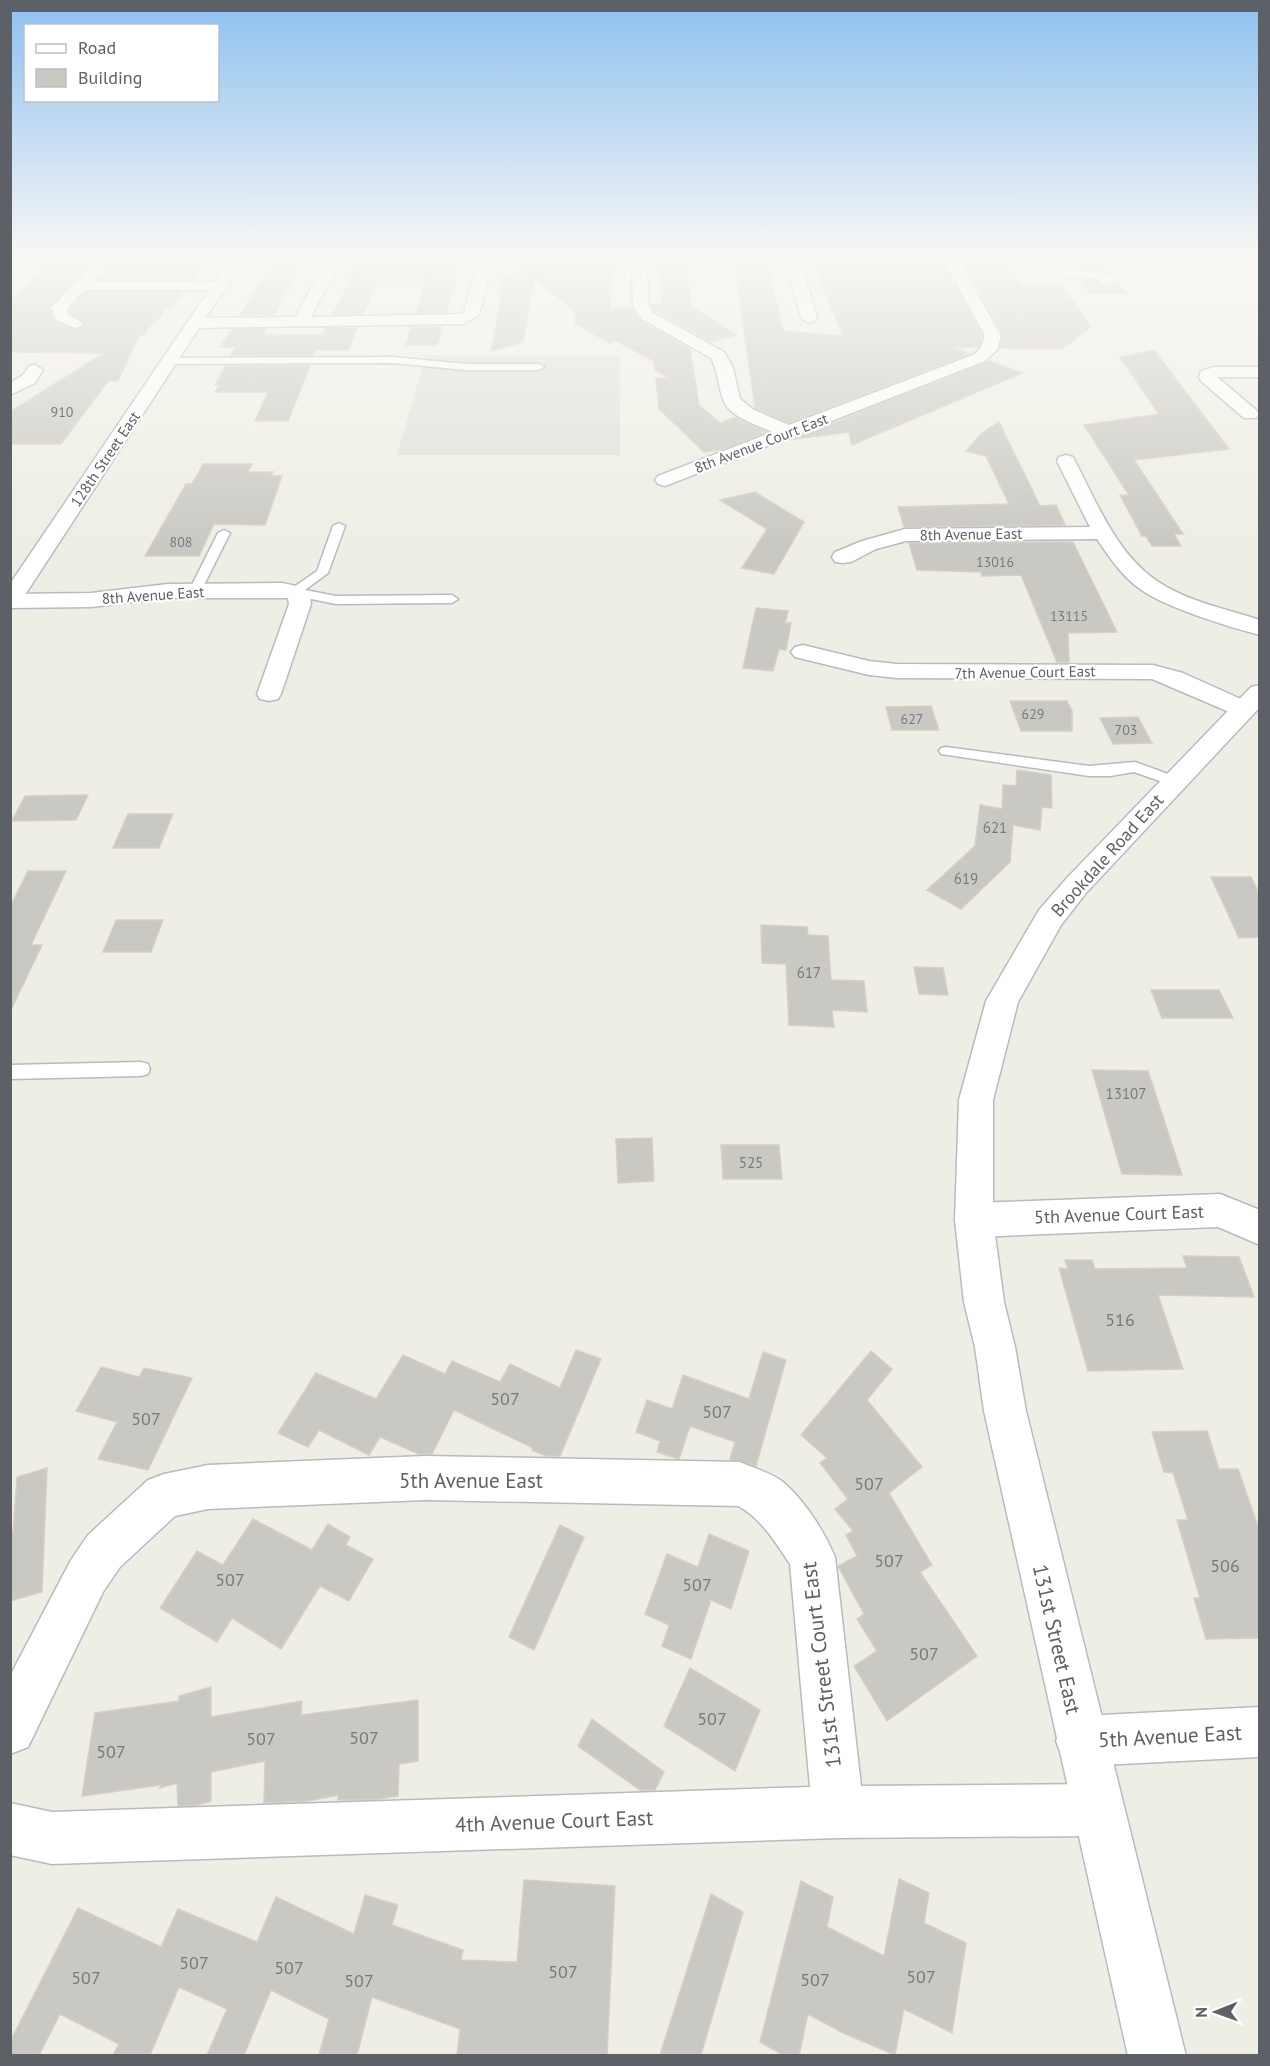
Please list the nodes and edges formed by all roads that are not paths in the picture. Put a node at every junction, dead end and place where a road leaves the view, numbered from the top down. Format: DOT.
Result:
graph roads {
  1 [pos="176,352"];
  2 [pos="713,352"];
  3 [pos="986,352"];
  4 [pos="170,361"];
  5 [pos="539,367"];
  6 [pos="35,370"];
  7 [pos="1260,372"];
  8 [pos="10,390"];
  9 [pos="1250,414"];
  10 [pos="787,431"];
  11 [pos="1066,461"];
  12 [pos="665,480"];
  13 [pos="339,526"];
  14 [pos="224,533"];
  15 [pos="1104,534"];
  16 [pos="843,557"];
  17 [pos="195,591"];
  18 [pos="295,592"];
  19 [pos="452,599"];
  20 [pos="10,601"];
  21 [pos="1260,628"];
  22 [pos="803,652"];
  23 [pos="269,694"];
  24 [pos="1251,700"];
  25 [pos="946,751"];
  26 [pos="1174,781"];
  27 [pos="141,1069"];
  28 [pos="10,1072"];
  29 [pos="974,1220"];
  30 [pos="1260,1228"];
  31 [pos="790,1524"];
  32 [pos="10,1729"];
  33 [pos="1260,1732"];
  34 [pos="1081,1741"];
  35 [pos="1098,1810"];
  36 [pos="838,1812"];
  37 [pos="10,1829"];
  38 [pos="1157,2055"];
  1 -- 4 [label="street, 128th Street East"];
  2 -- 10 [label="street"];
  3 -- 10 [label="street, 8th Avenue Court East"];
  4 -- 5 [label="lane"];
  4 -- 20 [label="street, 128th Street East"];
  6 -- 8 [label="street"];
  7 -- 9 [label="street"];
  10 -- 12 [label="street, 8th Avenue Court East"];
  11 -- 15 [label="street"];
  13 -- 18 [label="lane"];
  14 -- 17 [label="lane"];
  15 -- 16 [label="street, 8th Avenue East"];
  15 -- 21 [label="street"];
  17 -- 18 [label="street, 8th Avenue East"];
  17 -- 20 [label="street, 8th Avenue East"];
  18 -- 19 [label="lane"];
  18 -- 23 [label="street"];
  22 -- 24 [label="street, 7th Avenue Court East"];
  24 -- 26 [label="street, Brookdale Road East"];
  25 -- 26 [label="lane"];
  26 -- 29 [label="street, Brookdale Road East"];
  27 -- 28 [label="lane"];
  29 -- 30 [label="street, 5th Avenue Court East"];
  29 -- 34 [label="street, 131st Street East"];
  31 -- 32 [label="street, 5th Avenue East"];
  31 -- 36 [label="street, 131st Street Court East"];
  33 -- 34 [label="street, 5th Avenue East"];
  34 -- 35 [label="street, 131st Street East"];
  35 -- 36 [label="street, 4th Avenue Court East"];
  35 -- 38 [label="street, 131st Street East"];
  36 -- 37 [label="street, 4th Avenue Court East"];
}
